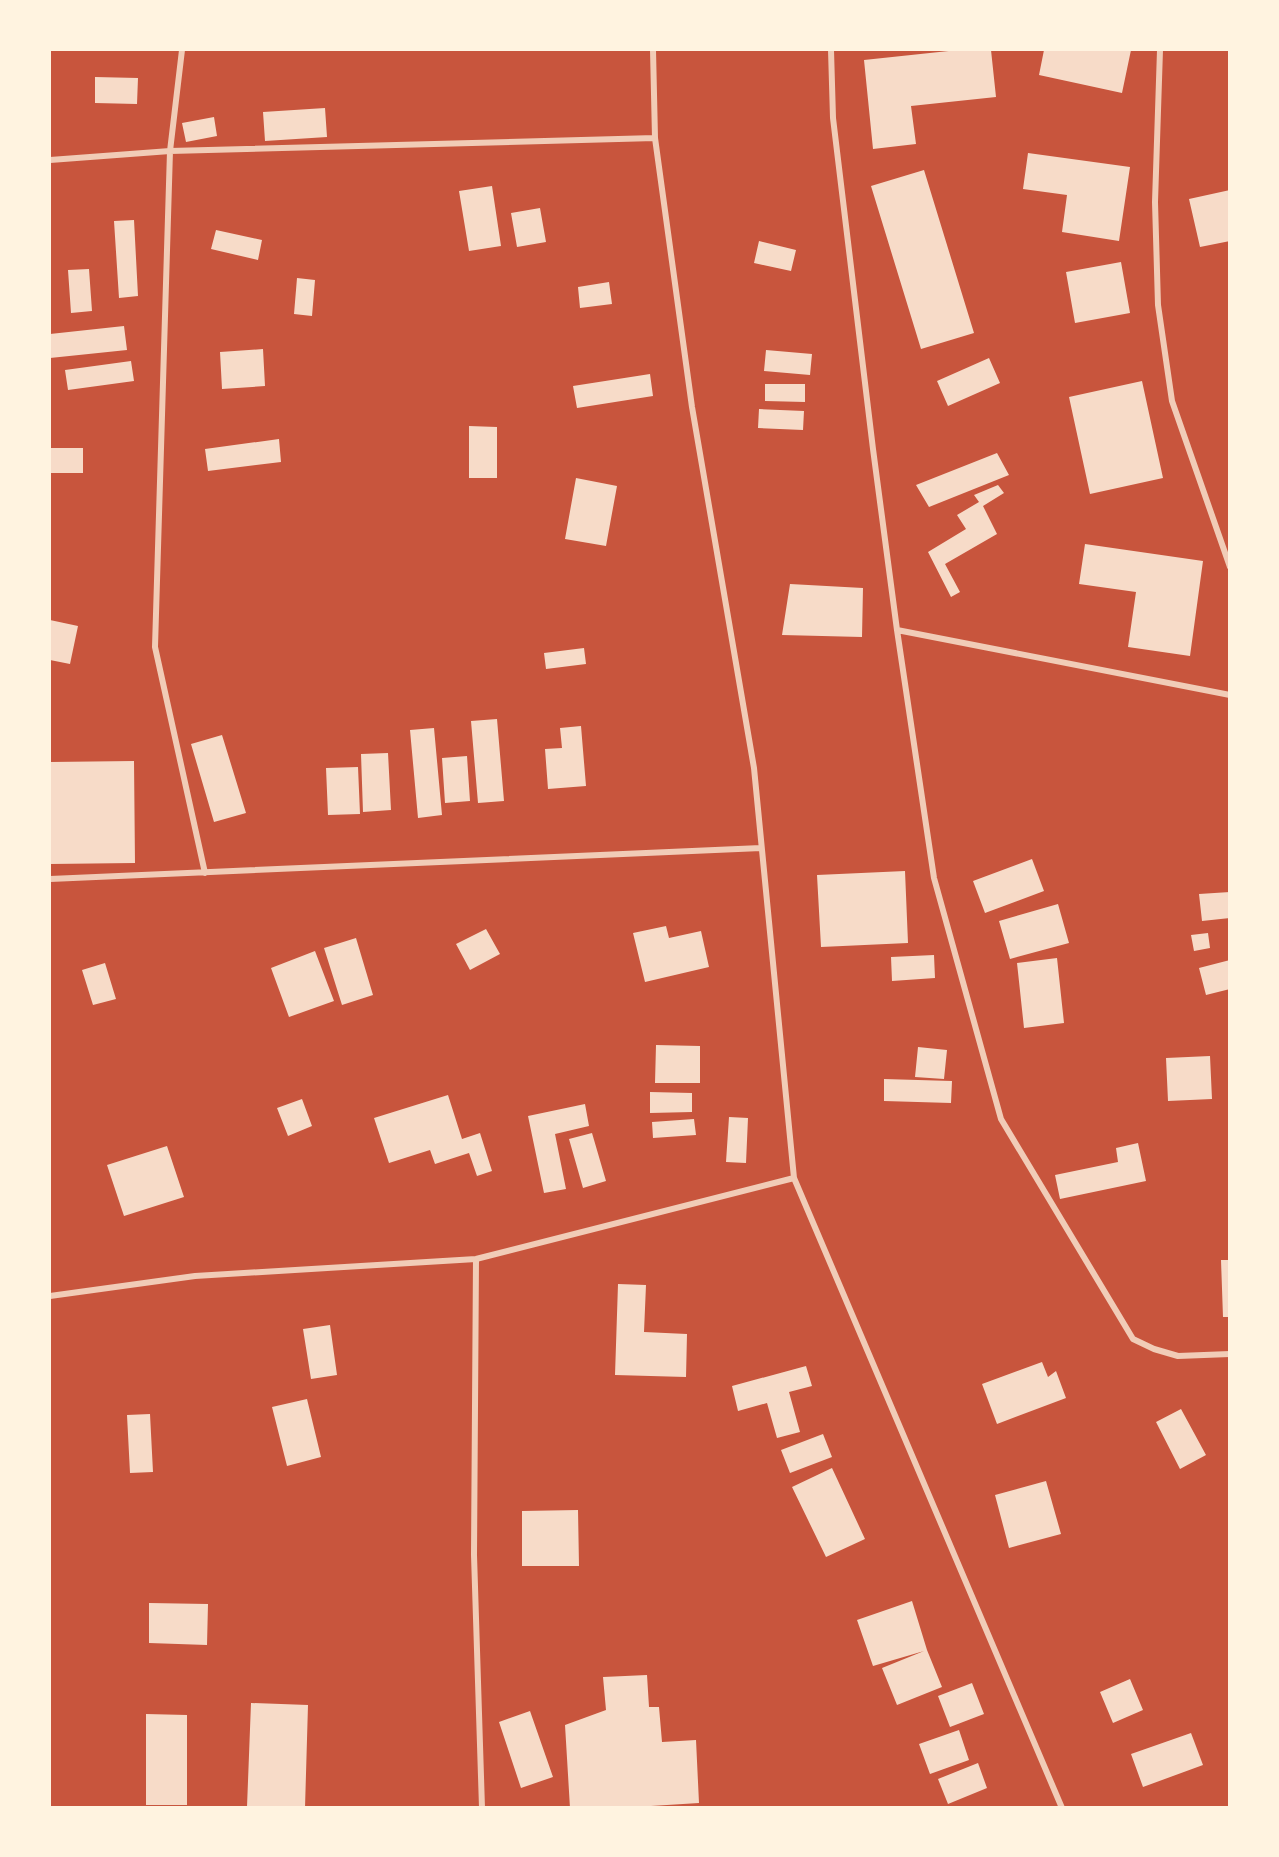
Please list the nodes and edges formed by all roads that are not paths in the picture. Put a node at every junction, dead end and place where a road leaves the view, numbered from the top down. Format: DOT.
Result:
graph roads {
  1 [pos="182,50"];
  2 [pos="653,50"];
  3 [pos="831,50"];
  4 [pos="1160,50"];
  5 [pos="655,138"];
  6 [pos="170,151"];
  7 [pos="50,160"];
  8 [pos="1230,567"];
  9 [pos="897,630"];
  10 [pos="1230,695"];
  11 [pos="761,848"];
  12 [pos="205,873"];
  13 [pos="50,879"];
  14 [pos="794,1178"];
  15 [pos="476,1259"];
  16 [pos="50,1296"];
  17 [pos="1230,1354"];
  18 [pos="482,1808"];
  19 [pos="1062,1808"];
  1 -- 6 [label="street"];
  2 -- 5 [label="street"];
  3 -- 9 [label="street"];
  4 -- 8 [label="street"];
  5 -- 6 [label="street"];
  5 -- 11 [label="street"];
  6 -- 7 [label="street"];
  6 -- 12 [label="street"];
  9 -- 10 [label="street"];
  9 -- 17 [label="street"];
  11 -- 12 [label="street"];
  11 -- 14 [label="street"];
  12 -- 13 [label="street"];
  14 -- 15 [label="street"];
  14 -- 19 [label="street"];
  15 -- 16 [label="street"];
  15 -- 18 [label="street"];
}
